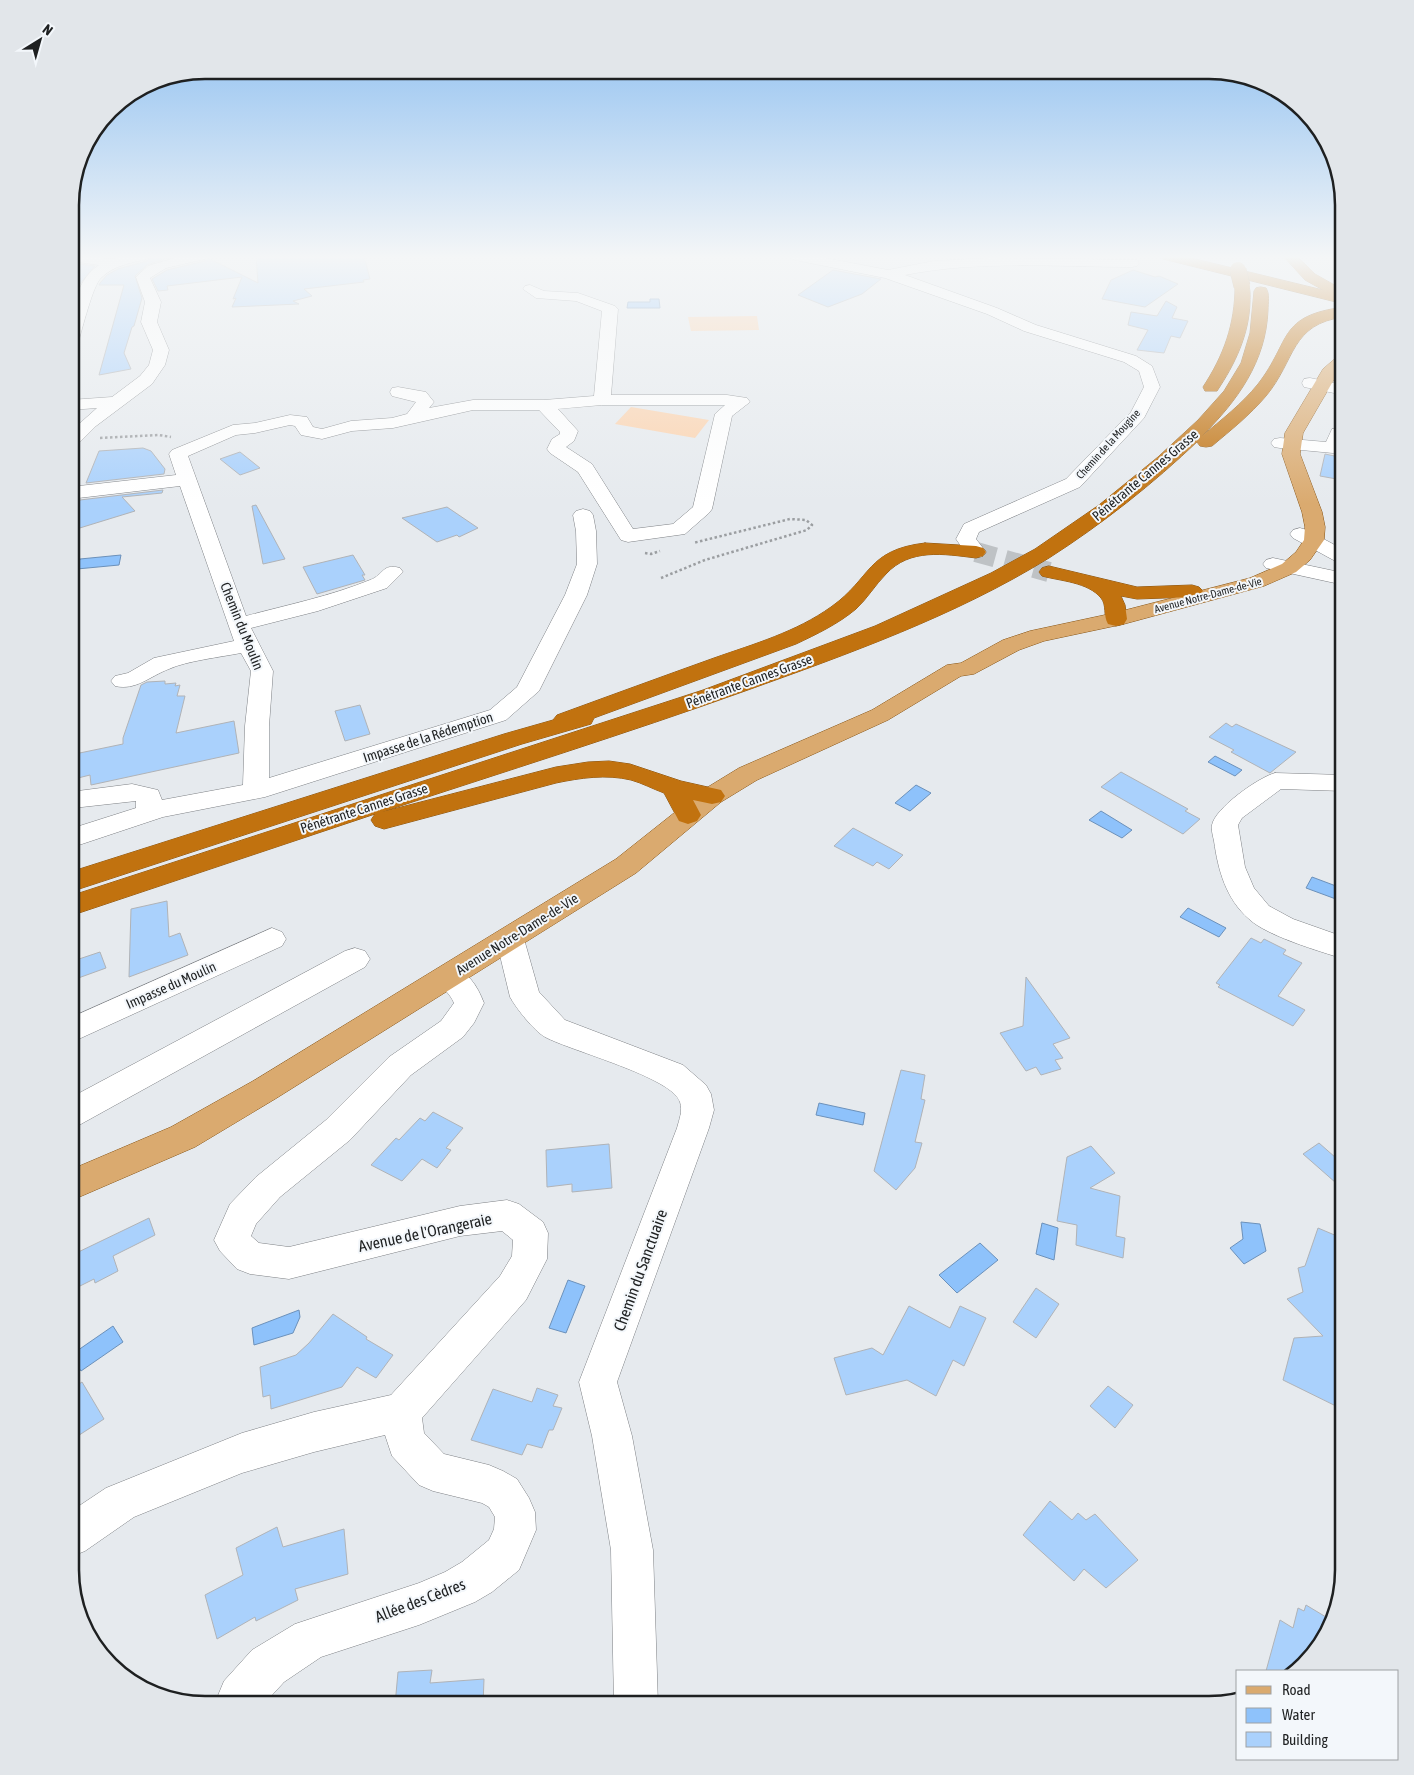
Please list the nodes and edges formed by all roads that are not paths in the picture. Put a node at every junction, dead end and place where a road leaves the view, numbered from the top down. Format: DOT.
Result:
graph roads {
  1 [pos="157,339"];
  2 [pos="607,339"];
  3 [pos="1065,339"];
  4 [pos="1237,339"];
  5 [pos="1257,339"];
  6 [pos="1292,339"];
  7 [pos="1335,355"];
  8 [pos="1335,367"];
  9 [pos="1316,384"];
  10 [pos="1335,388"];
  11 [pos="398,392"];
  12 [pos="602,400"];
  13 [pos="116,402"];
  14 [pos="79,404"];
  15 [pos="544,406"];
  16 [pos="417,416"];
  17 [pos="79,434"];
  18 [pos="1335,442"];
  19 [pos="1286,443"];
  20 [pos="186,480"];
  21 [pos="79,492"];
  22 [pos="1116,503"];
  23 [pos="583,515"];
  24 [pos="1307,537"];
  25 [pos="976,552"];
  26 [pos="1335,553"];
  27 [pos="1281,566"];
  28 [pos="393,572"];
  29 [pos="1049,572"];
  30 [pos="1335,577"];
  31 [pos="1092,583"];
  32 [pos="1192,591"];
  33 [pos="1115,614"];
  34 [pos="239,624"];
  35 [pos="248,645"];
  36 [pos="123,681"];
  37 [pos="513,739"];
  38 [pos="225,779"];
  39 [pos="1335,784"];
  40 [pos="674,787"];
  41 [pos="256,791"];
  42 [pos="712,796"];
  43 [pos="79,799"];
  44 [pos="149,805"];
  45 [pos="688,815"];
  46 [pos="79,835"];
  47 [pos="79,879"];
  48 [pos="105,895"];
  49 [pos="79,903"];
  50 [pos="272,939"];
  51 [pos="510,939"];
  52 [pos="1335,945"];
  53 [pos="355,959"];
  54 [pos="449,976"];
  55 [pos="79,1027"];
  56 [pos="79,1109"];
  57 [pos="79,1182"];
  58 [pos="402,1412"];
  59 [pos="79,1530"];
  60 [pos="241,1696"];
  61 [pos="636,1696"];
  1 -- 13 [label="street"];
  2 -- 12 [label="street"];
  3 -- 25 [label="street, Chemin de la Mougine"];
  4 -- 37 [label="highway, Pénétrante Cannes Grasse"];
  5 -- 22 [label="highway, Pénétrante Cannes Grasse"];
  6 -- 22 [label="highway"];
  7 -- 9 [label="main road"];
  8 -- 9 [label="main road"];
  9 -- 10 [label="street"];
  9 -- 19 [label="main road"];
  11 -- 16 [label="street"];
  12 -- 15 [label="street"];
  12 -- 15 [label="street"];
  13 -- 14 [label="street"];
  13 -- 17 [label="street"];
  15 -- 16 [label="street"];
  16 -- 20 [label="street, Chemin du Moulin"];
  18 -- 19 [label="street"];
  19 -- 24 [label="main road"];
  20 -- 21 [label="street"];
  20 -- 34 [label="street, Chemin du Moulin"];
  22 -- 48 [label="highway, Pénétrante Cannes Grasse"];
  23 -- 41 [label="street, Impasse de la Rédemption"];
  24 -- 26 [label="street"];
  24 -- 27 [label="main road, Avenue Notre-Dame-de-Vie"];
  25 -- 37 [label="highway"];
  27 -- 30 [label="street"];
  27 -- 32 [label="main road, Avenue Notre-Dame-de-Vie"];
  27 -- 33 [label="main road, Avenue Notre-Dame-de-Vie"];
  28 -- 34 [label="street"];
  29 -- 31 [label="highway"];
  31 -- 32 [label="highway"];
  31 -- 33 [label="highway"];
  32 -- 33 [label="main road, Avenue Notre-Dame-de-Vie"];
  33 -- 42 [label="main road, Avenue Notre-Dame-de-Vie"];
  34 -- 35 [label="street, Chemin du Moulin"];
  35 -- 36 [label="street"];
  35 -- 41 [label="street, Chemin du Moulin"];
  37 -- 47 [label="highway, Pénétrante Cannes Grasse"];
  38 -- 44 [label="street"];
  39 -- 52 [label="street"];
  40 -- 42 [label="highway"];
  40 -- 45 [label="highway"];
  40 -- 48 [label="highway"];
  41 -- 44 [label="street"];
  42 -- 45 [label="main road, Avenue Notre-Dame-de-Vie"];
  43 -- 44 [label="street"];
  44 -- 46 [label="street"];
  45 -- 51 [label="main road, Avenue Notre-Dame-de-Vie"];
  48 -- 49 [label="highway, Pénétrante Cannes Grasse"];
  50 -- 55 [label="street, Impasse du Moulin"];
  51 -- 54 [label="main road, Avenue Notre-Dame-de-Vie"];
  51 -- 61 [label="street, Chemin du Sanctuaire"];
  53 -- 56 [label="street"];
  54 -- 57 [label="main road, Avenue Notre-Dame-de-Vie"];
  54 -- 58 [label="street, Avenue de l'Orangeraie"];
  58 -- 59 [label="street"];
  58 -- 60 [label="street, Allée des Cèdres"];
}
